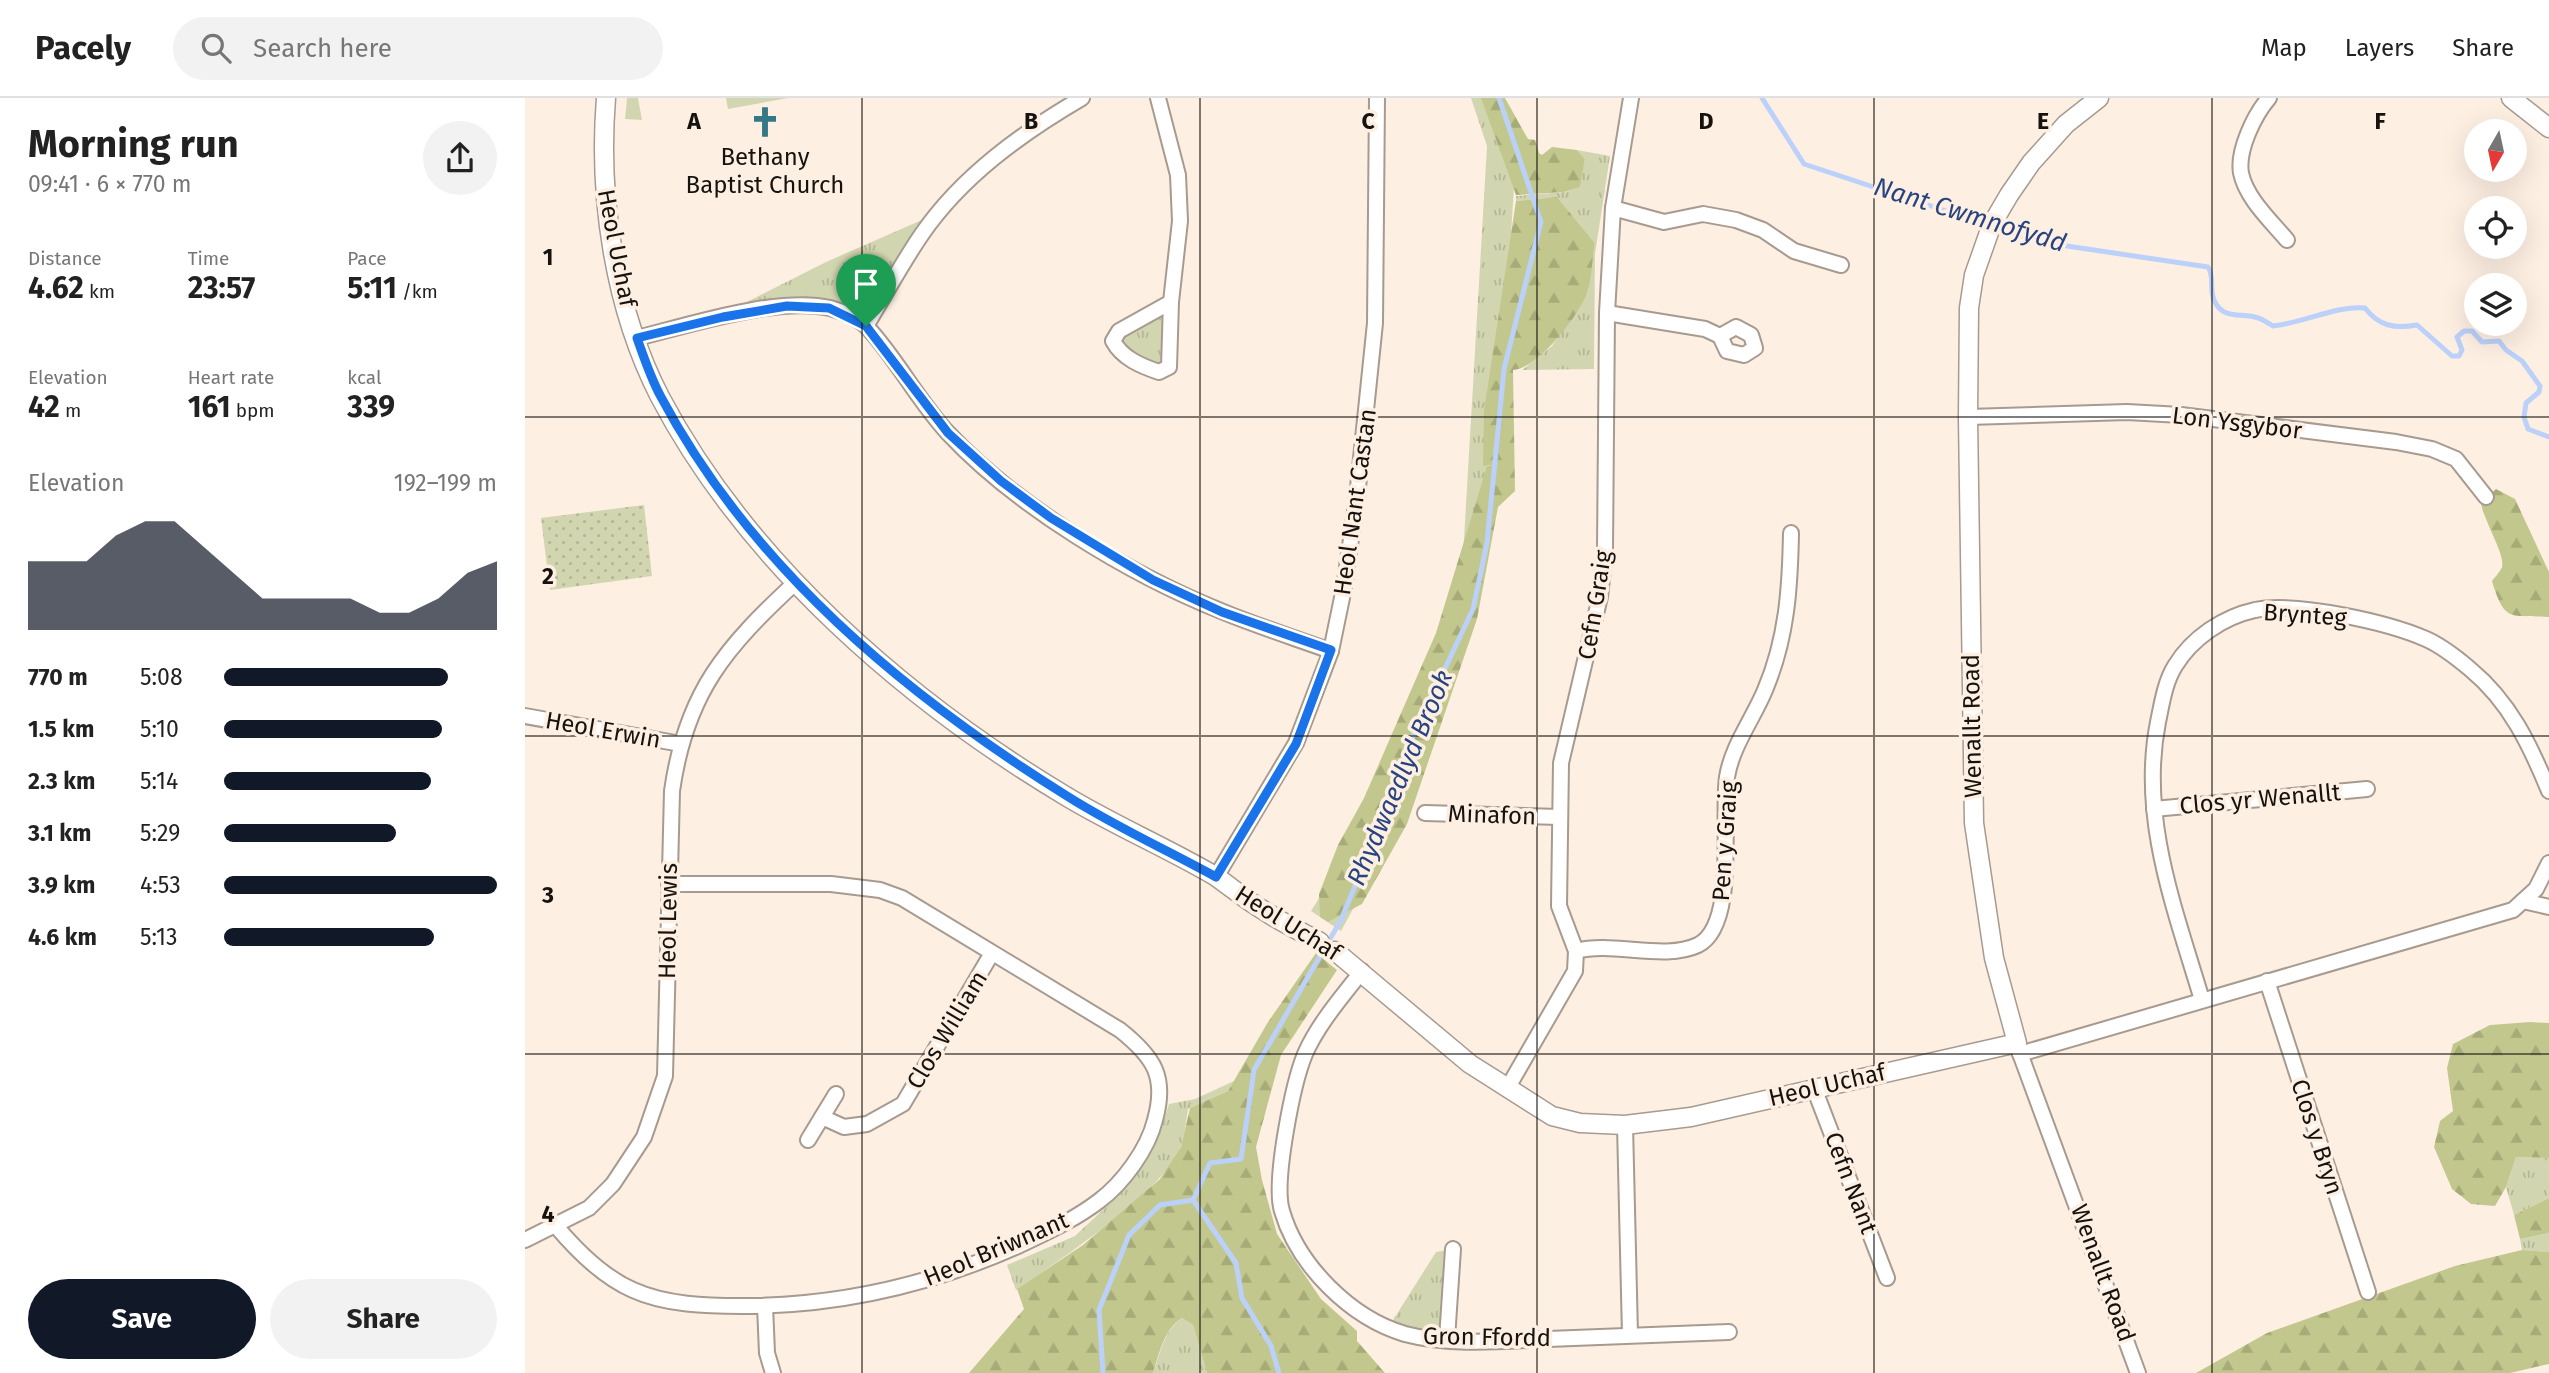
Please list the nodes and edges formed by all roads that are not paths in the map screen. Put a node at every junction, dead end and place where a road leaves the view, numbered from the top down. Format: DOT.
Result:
graph roads {
  1 [pos="606,98"];
  2 [pos="1082,98"];
  3 [pos="1158,98"];
  4 [pos="1377,98"];
  5 [pos="1631,98"];
  6 [pos="2099,98"];
  7 [pos="2269,98"];
  8 [pos="2511,98"];
  9 [pos="2549,128"];
  10 [pos="1613,208"];
  11 [pos="2287,240"];
  12 [pos="1840,265"];
  13 [pos="1171,302"];
  14 [pos="1607,313"];
  15 [pos="866,326"];
  16 [pos="1720,336"];
  17 [pos="637,338"];
  18 [pos="1968,417"];
  19 [pos="2486,497"];
  20 [pos="1791,533"];
  21 [pos="796,582"];
  22 [pos="1331,650"];
  23 [pos="525,716"];
  24 [pos="681,744"];
  25 [pos="2367,789"];
  26 [pos="2549,792"];
  27 [pos="2154,809"];
  28 [pos="1425,813"];
  29 [pos="1560,817"];
  30 [pos="2549,863"];
  31 [pos="1216,877"];
  32 [pos="669,884"];
  33 [pos="2523,901"];
  34 [pos="2549,907"];
  35 [pos="1576,951"];
  36 [pos="992,953"];
  37 [pos="1362,971"];
  38 [pos="2267,981"];
  39 [pos="2202,1000"];
  40 [pos="2018,1049"];
  41 [pos="1814,1087"];
  42 [pos="1507,1089"];
  43 [pos="837,1094"];
  44 [pos="823,1117"];
  45 [pos="1625,1125"];
  46 [pos="808,1140"];
  47 [pos="556,1226"];
  48 [pos="525,1240"];
  49 [pos="1453,1249"];
  50 [pos="1887,1278"];
  51 [pos="2368,1292"];
  52 [pos="765,1306"];
  53 [pos="1729,1332"];
  54 [pos="1630,1335"];
  55 [pos="1447,1339"];
  56 [pos="773,1373"];
  57 [pos="2139,1373"];
  1 -- 17 [label="street, Heol Uchaf"];
  2 -- 15 [label="street"];
  3 -- 13 [label="street"];
  4 -- 22 [label="street, Heol Nant Castan"];
  5 -- 10 [label="street, Cefn Graig"];
  6 -- 18 [label="street, Wenallt Road"];
  7 -- 11 [label="street"];
  8 -- 9 [label="street"];
  10 -- 12 [label="street"];
  10 -- 14 [label="street, Cefn Graig"];
  13 -- 13 [label="street"];
  14 -- 16 [label="street"];
  14 -- 29 [label="street, Cefn Graig"];
  15 -- 17 [label="street"];
  15 -- 22 [label="street"];
  17 -- 21 [label="street, Heol Uchaf"];
  18 -- 19 [label="street, Lon Ysgybor"];
  18 -- 40 [label="street, Wenallt Road"];
  20 -- 35 [label="street, Pen y Graig"];
  21 -- 24 [label="street, Heol Lewis"];
  21 -- 31 [label="street, Heol Uchaf"];
  22 -- 31 [label="street, Heol Nant Castan"];
  23 -- 24 [label="street, Heol Erwin"];
  24 -- 32 [label="street, Heol Lewis"];
  25 -- 27 [label="street, Clos yr Wenallt"];
  26 -- 27 [label="street, Brynteg"];
  27 -- 39 [label="street, Brynteg"];
  28 -- 29 [label="street, Minafon"];
  29 -- 35 [label="street, Cefn Graig"];
  30 -- 33 [label="street"];
  31 -- 37 [label="street, Heol Uchaf"];
  32 -- 36 [label="street, Heol Briwnant"];
  32 -- 47 [label="street, Heol Lewis"];
  33 -- 34 [label="street"];
  33 -- 38 [label="street"];
  35 -- 42 [label="street"];
  36 -- 44 [label="street, Clos William"];
  36 -- 52 [label="street, Heol Briwnant"];
  37 -- 42 [label="street, Heol Uchaf"];
  37 -- 55 [label="street, Gron Ffordd"];
  38 -- 39 [label="street"];
  38 -- 51 [label="street, Clos y Bryn"];
  39 -- 40 [label="street"];
  40 -- 41 [label="street, Heol Uchaf"];
  40 -- 57 [label="street, Wenallt Road"];
  41 -- 45 [label="street, Heol Uchaf"];
  41 -- 50 [label="street, Cefn Nant"];
  42 -- 45 [label="street, Heol Uchaf"];
  43 -- 44 [label="street"];
  44 -- 46 [label="street"];
  45 -- 54 [label="street"];
  47 -- 48 [label="street, Heol Lewis"];
  47 -- 52 [label="street, Heol Briwnant"];
  49 -- 55 [label="street"];
  52 -- 56 [label="street"];
  53 -- 54 [label="street, Gron Ffordd"];
  54 -- 55 [label="street, Gron Ffordd"];
}
